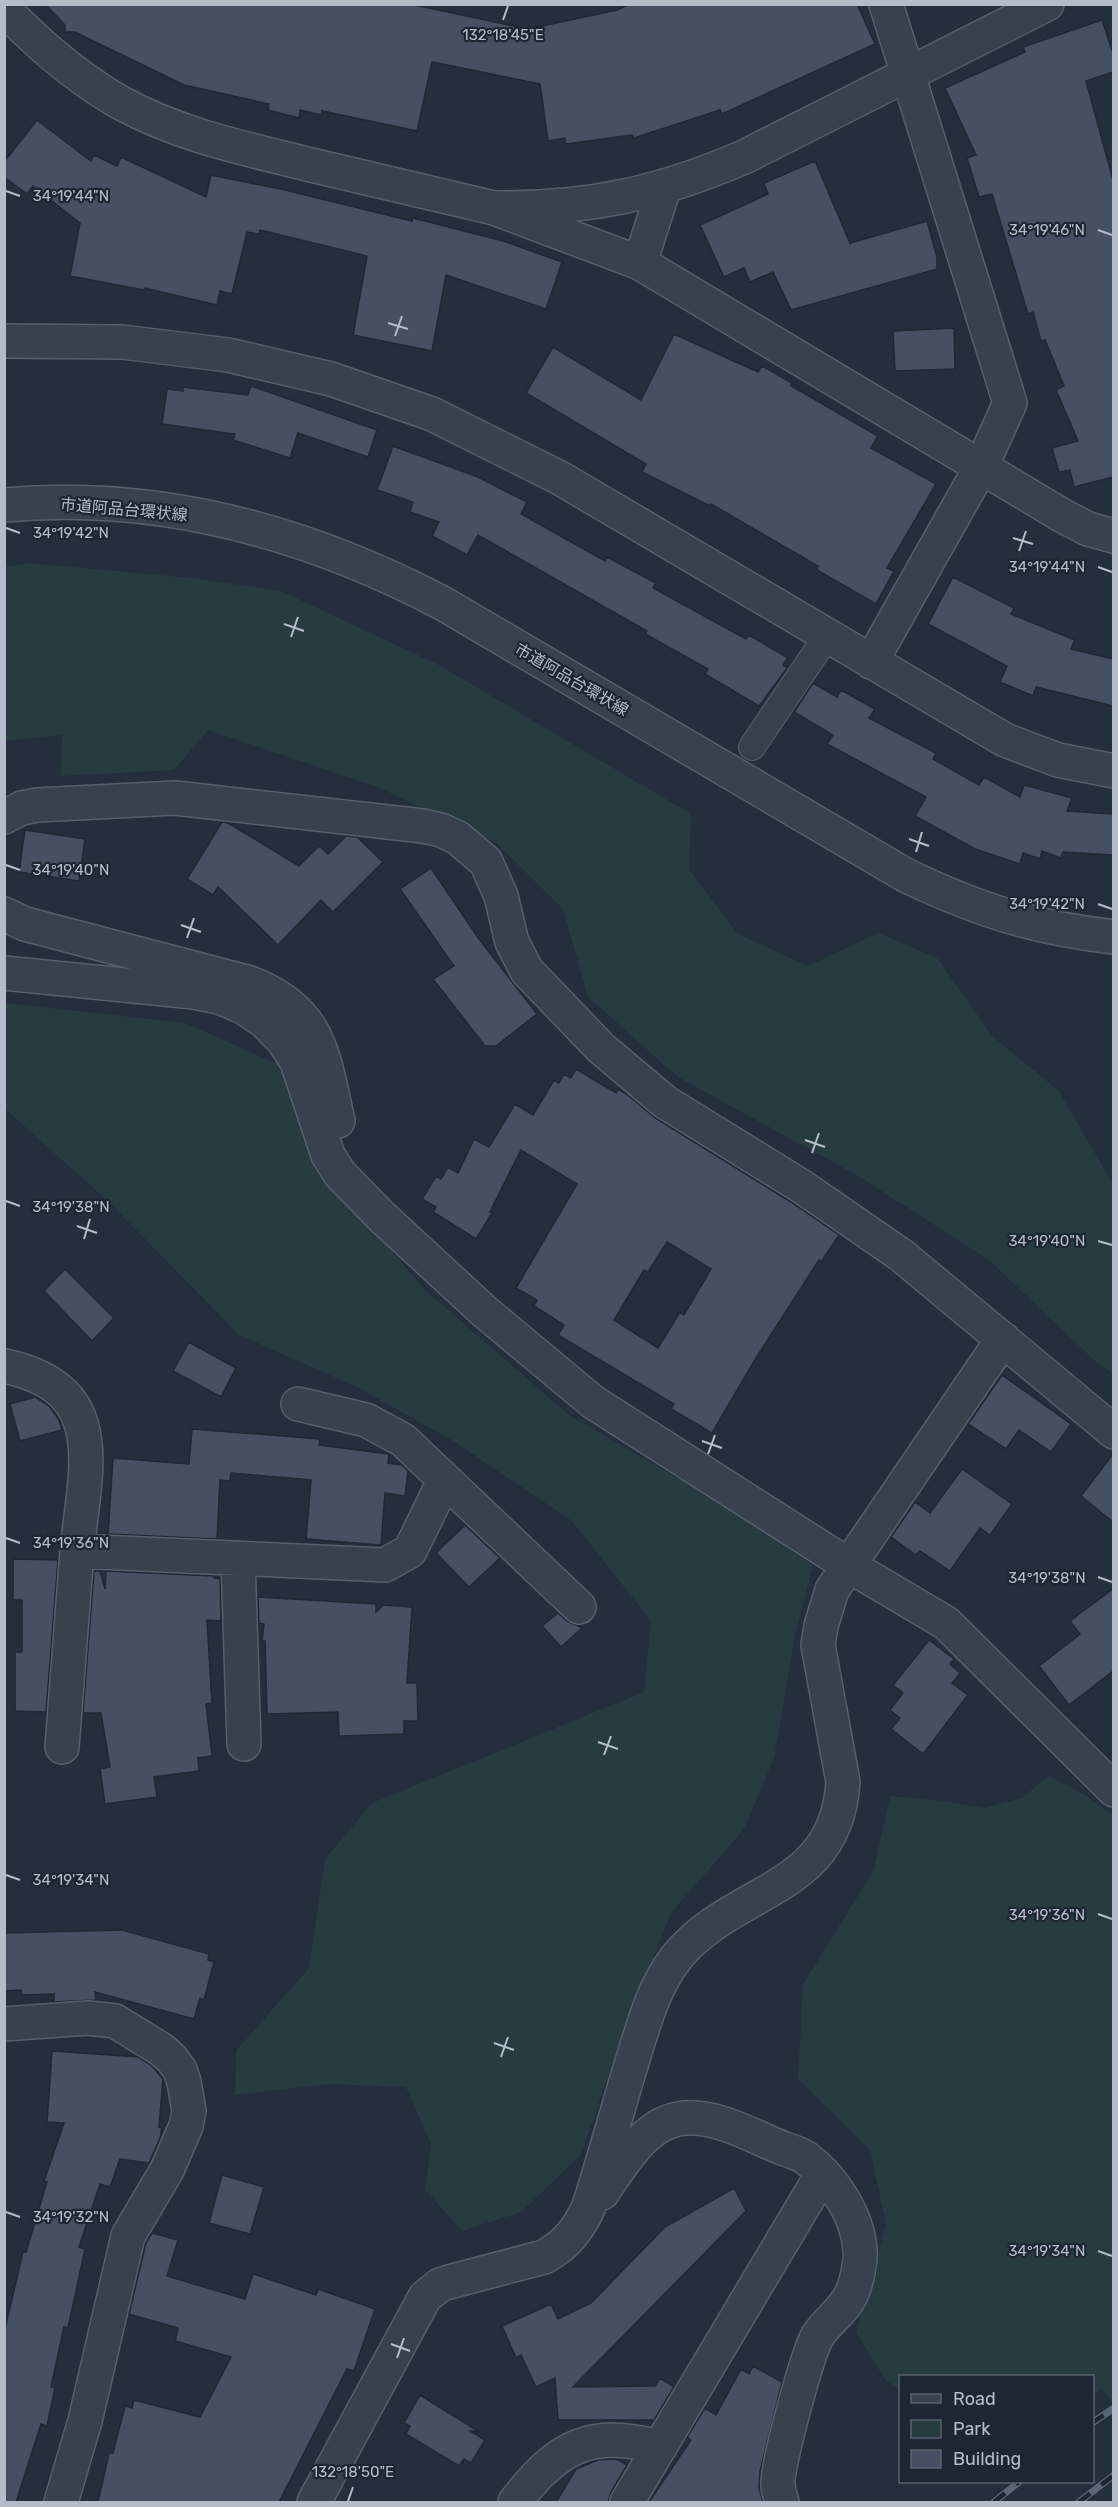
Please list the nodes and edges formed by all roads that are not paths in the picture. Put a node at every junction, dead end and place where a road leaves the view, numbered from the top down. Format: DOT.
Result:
graph roads {
  1 [pos="886,4"];
  2 [pos="1047,4"];
  3 [pos="4,9"];
  4 [pos="908,75"];
  5 [pos="664,188"];
  6 [pos="494,208"];
  7 [pos="640,263"];
  8 [pos="4,340"];
  9 [pos="981,467"];
  10 [pos="4,505"];
  11 [pos="1113,536"];
  12 [pos="827,636"];
  13 [pos="871,662"];
  14 [pos="752,747"];
  15 [pos="1113,771"];
  16 [pos="4,817"];
  17 [pos="4,914"];
  18 [pos="1113,937"];
  19 [pos="4,973"];
  20 [pos="355,1191"];
  21 [pos="1004,1339"];
  22 [pos="4,1366"];
  23 [pos="298,1404"];
  24 [pos="1113,1432"];
  25 [pos="444,1481"];
  26 [pos="77,1551"];
  27 [pos="238,1559"];
  28 [pos="848,1565"];
  29 [pos="579,1607"];
  30 [pos="244,1744"];
  31 [pos="62,1747"];
  32 [pos="1109,1775"];
  33 [pos="4,2024"];
  34 [pos="822,2173"];
  35 [pos="584,2218"];
  36 [pos="660,2447"];
  37 [pos="61,2502"];
  38 [pos="314,2502"];
  39 [pos="515,2502"];
  40 [pos="627,2502"];
  41 [pos="782,2502"];
  1 -- 4 [label="street"];
  2 -- 4 [label="street"];
  3 -- 6 [label="street"];
  4 -- 5 [label="street"];
  4 -- 9 [label="street"];
  5 -- 6 [label="street"];
  5 -- 7 [label="street"];
  6 -- 7 [label="street"];
  7 -- 9 [label="street"];
  8 -- 12 [label="street"];
  9 -- 11 [label="street"];
  9 -- 13 [label="street"];
  10 -- 18 [label="street, 市道阿品台環状線"];
  12 -- 13 [label="street"];
  12 -- 14 [label="street"];
  13 -- 15 [label="street"];
  16 -- 21 [label="street"];
  17 -- 20 [label="street"];
  19 -- 20 [label="street"];
  20 -- 28 [label="street"];
  21 -- 24 [label="street"];
  21 -- 28 [label="street"];
  22 -- 26 [label="street"];
  23 -- 25 [label="street"];
  25 -- 27 [label="street"];
  25 -- 29 [label="street"];
  26 -- 27 [label="street"];
  26 -- 31 [label="street"];
  27 -- 30 [label="street"];
  28 -- 32 [label="street"];
  28 -- 35 [label="street"];
  33 -- 37 [label="street"];
  34 -- 35 [label="street"];
  34 -- 36 [label="street"];
  34 -- 41 [label="street"];
  35 -- 38 [label="street"];
  36 -- 39 [label="street"];
  36 -- 40 [label="street"];
}
